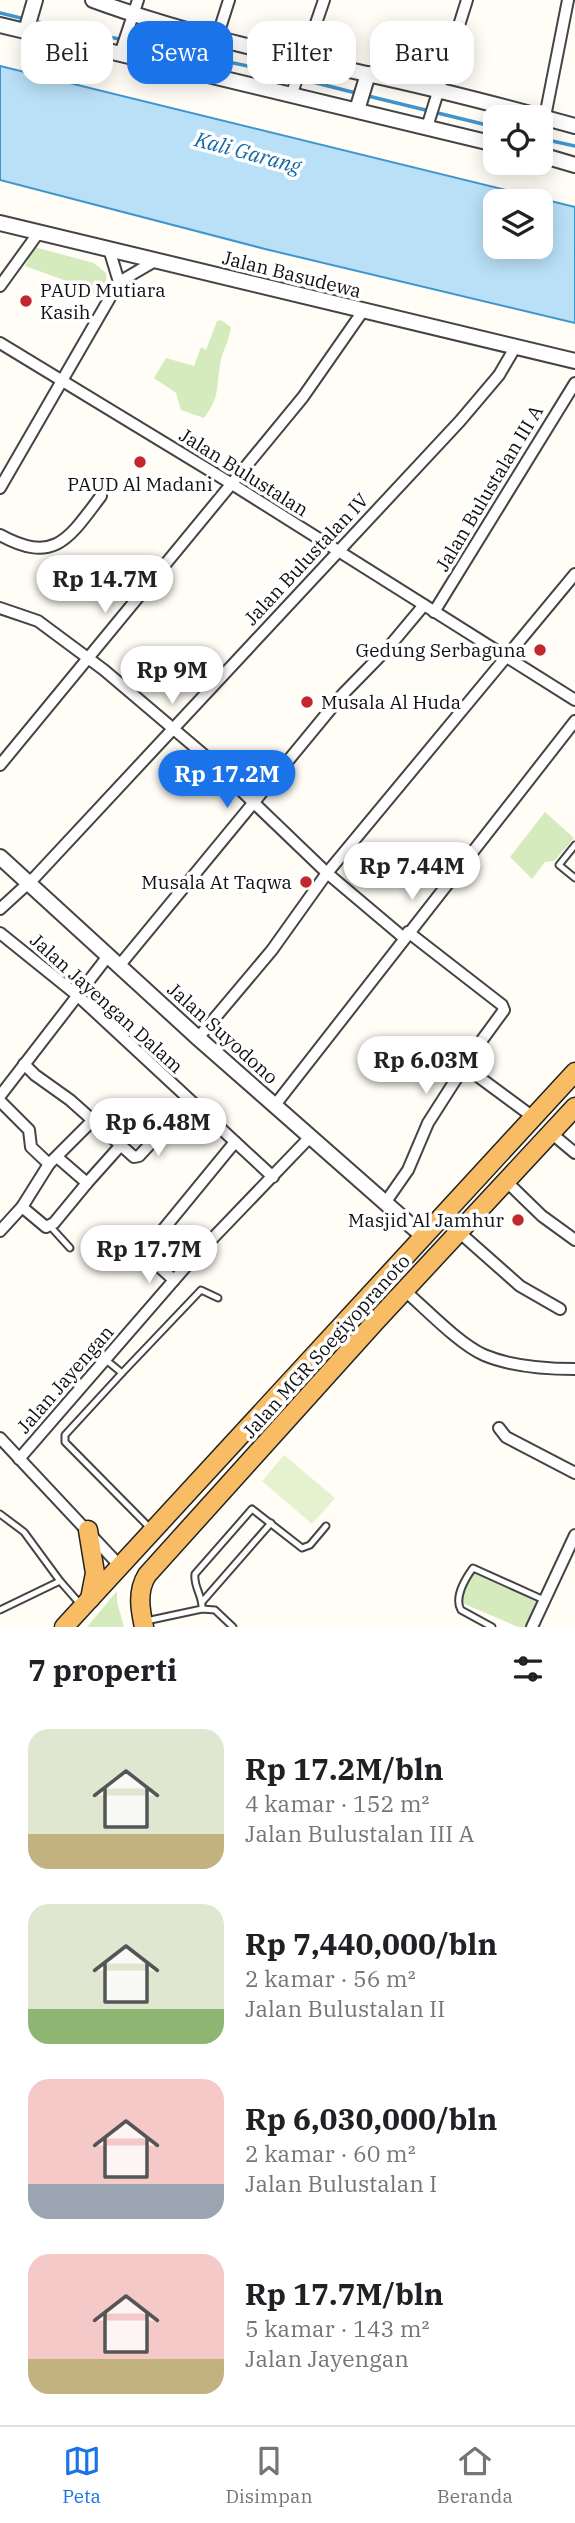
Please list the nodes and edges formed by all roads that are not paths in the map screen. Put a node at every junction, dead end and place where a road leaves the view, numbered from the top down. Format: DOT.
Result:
graph roads {
  1 [pos="35,0"];
  2 [pos="93,0"];
  3 [pos="138,0"];
  4 [pos="229,0"];
  5 [pos="324,0"];
  6 [pos="467,0"];
  7 [pos="568,0"];
  8 [pos="133,18"];
  9 [pos="29,21"];
  10 [pos="143,21"];
  11 [pos="223,21"];
  12 [pos="317,21"];
  13 [pos="0,25"];
  14 [pos="21,27"];
  15 [pos="113,47"];
  16 [pos="122,49"];
  17 [pos="127,50"];
  18 [pos="233,75"];
  19 [pos="356,75"];
  20 [pos="367,78"];
  21 [pos="295,84"];
  22 [pos="293,89"];
  23 [pos="436,95"];
  24 [pos="548,105"];
  25 [pos="359,106"];
  26 [pos="483,106"];
  27 [pos="428,122"];
  28 [pos="553,122"];
  29 [pos="575,126"];
  30 [pos="483,140"];
  31 [pos="553,159"];
  32 [pos="575,165"];
  33 [pos="0,223"];
  34 [pos="39,232"];
  35 [pos="109,250"];
  36 [pos="155,261"];
  37 [pos="120,282"];
  38 [pos="0,286"];
  39 [pos="363,311"];
  40 [pos="0,343"];
  41 [pos="516,346"];
  42 [pos="575,361"];
  43 [pos="64,381"];
  44 [pos="575,383"];
  45 [pos="232,484"];
  46 [pos="0,488"];
  47 [pos="101,496"];
  48 [pos="0,535"];
  49 [pos="337,551"];
  50 [pos="575,574"];
  51 [pos="424,605"];
  52 [pos="0,608"];
  53 [pos="434,611"];
  54 [pos="506,656"];
  55 [pos="89,658"];
  56 [pos="575,699"];
  57 [pos="575,721"];
  58 [pos="172,728"];
  59 [pos="0,765"];
  60 [pos="253,803"];
  61 [pos="575,845"];
  62 [pos="0,857"];
  63 [pos="327,873"];
  64 [pos="575,878"];
  65 [pos="27,883"];
  66 [pos="0,909"];
  67 [pos="0,933"];
  68 [pos="406,935"];
  69 [pos="114,961"];
  70 [pos="76,996"];
  71 [pos="198,1038"];
  72 [pos="24,1064"];
  73 [pos="464,1066"];
  74 [pos="575,1072"];
  75 [pos="0,1099"];
  76 [pos="189,1102"];
  77 [pos="275,1105"];
  78 [pos="575,1107"];
  79 [pos="533,1117"];
  80 [pos="93,1120"];
  81 [pos="551,1133"];
  82 [pos="310,1137"];
  83 [pos="234,1143"];
  84 [pos="121,1145"];
  85 [pos="575,1153"];
  86 [pos="53,1161"];
  87 [pos="273,1177"];
  88 [pos="506,1181"];
  89 [pos="87,1183"];
  90 [pos="385,1203"];
  91 [pos="22,1207"];
  92 [pos="50,1226"];
  93 [pos="0,1231"];
  94 [pos="459,1232"];
  95 [pos="423,1236"];
  96 [pos="575,1240"];
  97 [pos="70,1248"];
  98 [pos="174,1280"];
  99 [pos="404,1290"];
  100 [pos="218,1298"];
  101 [pos="560,1309"];
  102 [pos="106,1360"];
  103 [pos="574,1369"];
  104 [pos="122,1373"];
  105 [pos="499,1428"];
  106 [pos="0,1438"];
  107 [pos="19,1459"];
  108 [pos="575,1473"];
  109 [pos="0,1514"];
  110 [pos="271,1523"];
  111 [pos="326,1526"];
  112 [pos="88,1530"];
  113 [pos="153,1531"];
  114 [pos="575,1535"];
  115 [pos="120,1566"];
  116 [pos="60,1581"];
  117 [pos="544,1600"];
  118 [pos="86,1603"];
  119 [pos="202,1605"];
  120 [pos="0,1610"];
  121 [pos="143,1624"];
  122 [pos="65,1625"];
  123 [pos="233,1627"];
  124 [pos="492,1627"];
  125 [pos="532,1627"];
  1 -- 9 [label="street"];
  2 -- 8 [label="street"];
  3 -- 8 [label="street"];
  4 -- 11 [label="street"];
  5 -- 12 [label="street"];
  6 -- 23 [label="street"];
  7 -- 24 [label="street"];
  8 -- 10 [label="street"];
  8 -- 16 [label="street"];
  13 -- 14 [label="street"];
  15 -- 16 [label="street"];
  16 -- 17 [label="street"];
  18 -- 22 [label="street"];
  19 -- 20 [label="street"];
  20 -- 23 [label="street"];
  20 -- 25 [label="street"];
  21 -- 22 [label="street"];
  22 -- 25 [label="street"];
  23 -- 26 [label="street"];
  23 -- 27 [label="street"];
  25 -- 27 [label="street"];
  27 -- 30 [label="street"];
  28 -- 29 [label="street"];
  31 -- 32 [label="street"];
  33 -- 34 [label="street, Jalan Basudewa"];
  34 -- 35 [label="street, Jalan Basudewa"];
  34 -- 38 [label="street"];
  35 -- 36 [label="street, Jalan Basudewa"];
  35 -- 37 [label="street"];
  36 -- 37 [label="street"];
  36 -- 39 [label="street, Jalan Basudewa"];
  37 -- 43 [label="street"];
  39 -- 41 [label="street, Jalan Basudewa"];
  39 -- 45 [label="street"];
  40 -- 43 [label="street, Jalan Bulustalan"];
  41 -- 42 [label="street, Jalan Basudewa"];
  41 -- 49 [label="street, Jalan Bulustalan IV"];
  43 -- 45 [label="street, Jalan Bulustalan"];
  43 -- 46 [label="street"];
  44 -- 53 [label="street, Jalan Bulustalan III A"];
  45 -- 49 [label="street, Jalan Bulustalan"];
  45 -- 55 [label="street"];
  47 -- 48 [label="street"];
  49 -- 51 [label="street, Jalan Bulustalan"];
  49 -- 58 [label="street, Jalan Bulustalan IV"];
  50 -- 54 [label="street"];
  51 -- 53 [label="street, Jalan Bulustalan"];
  51 -- 60 [label="street"];
  52 -- 55 [label="street"];
  53 -- 54 [label="street, Jalan Bulustalan"];
  54 -- 56 [label="street, Jalan Bulustalan"];
  54 -- 63 [label="street"];
  55 -- 58 [label="street"];
  55 -- 59 [label="street"];
  57 -- 68 [label="street"];
  58 -- 60 [label="street"];
  58 -- 65 [label="street, Jalan Bulustalan IV"];
  60 -- 63 [label="street"];
  60 -- 69 [label="street"];
  61 -- 64 [label="lane"];
  62 -- 65 [label="street, Jalan Suyodono"];
  63 -- 68 [label="street"];
  63 -- 71 [label="street"];
  65 -- 66 [label="street, Jalan Bulustalan IV"];
  65 -- 69 [label="street, Jalan Suyodono"];
  67 -- 70 [label="street, Jalan Jayengan Dalam"];
  68 -- 73 [label="street"];
  68 -- 77 [label="street"];
  69 -- 70 [label="street"];
  69 -- 71 [label="street, Jalan Suyodono"];
  70 -- 72 [label="street"];
  70 -- 76 [label="street, Jalan Jayengan Dalam"];
  71 -- 77 [label="street, Jalan Suyodono"];
  72 -- 75 [label="street"];
  72 -- 80 [label="street"];
  73 -- 79 [label="street"];
  73 -- 90 [label="street"];
  74 -- 79 [label="highway, Jalan MGR Soegiyopranoto"];
  75 -- 86 [label="street"];
  76 -- 83 [label="street, Jalan Jayengan Dalam"];
  76 -- 84 [label="street"];
  77 -- 82 [label="street, Jalan Suyodono"];
  78 -- 81 [label="highway, Jalan MGR Soegiyopranoto"];
  79 -- 95 [label="highway, Jalan MGR Soegiyopranoto"];
  80 -- 84 [label="street"];
  80 -- 86 [label="street"];
  81 -- 85 [label="street"];
  81 -- 88 [label="highway, Jalan MGR Soegiyopranoto"];
  82 -- 87 [label="street, Jalan Jayengan"];
  82 -- 90 [label="street, Jalan Suyodono"];
  83 -- 87 [label="street, Jalan Jayengan Dalam"];
  83 -- 98 [label="street"];
  84 -- 89 [label="street"];
  86 -- 89 [label="street"];
  86 -- 91 [label="street"];
  87 -- 98 [label="street, Jalan Jayengan"];
  88 -- 94 [label="highway, Jalan MGR Soegiyopranoto"];
  88 -- 96 [label="street"];
  89 -- 92 [label="street"];
  90 -- 95 [label="street, Jalan Suyodono"];
  91 -- 92 [label="street"];
  91 -- 93 [label="street"];
  92 -- 97 [label="lane"];
  94 -- 99 [label="highway, Jalan MGR Soegiyopranoto"];
  94 -- 101 [label="street"];
  95 -- 113 [label="highway, Jalan MGR Soegiyopranoto"];
  98 -- 102 [label="street, Jalan Jayengan"];
  99 -- 103 [label="street"];
  99 -- 121 [label="highway, Jalan MGR Soegiyopranoto"];
  100 -- 104 [label="lane"];
  102 -- 104 [label="lane"];
  102 -- 107 [label="street, Jalan Jayengan"];
  104 -- 113 [label="lane"];
  105 -- 108 [label="street"];
  106 -- 107 [label="street"];
  107 -- 112 [label="street"];
  109 -- 116 [label="lane"];
  110 -- 111 [label="lane"];
  110 -- 119 [label="lane"];
  110 -- 119 [label="lane"];
  112 -- 115 [label="street"];
  112 -- 118 [label="highway"];
  113 -- 115 [label="highway, Jalan MGR Soegiyopranoto"];
  114 -- 117 [label="street"];
  115 -- 118 [label="highway, Jalan MGR Soegiyopranoto"];
  116 -- 118 [label="lane"];
  116 -- 120 [label="lane"];
  117 -- 124 [label="lane"];
  117 -- 125 [label="street"];
  118 -- 122 [label="highway, Jalan MGR Soegiyopranoto"];
  119 -- 121 [label="lane"];
  119 -- 123 [label="lane"];
}
